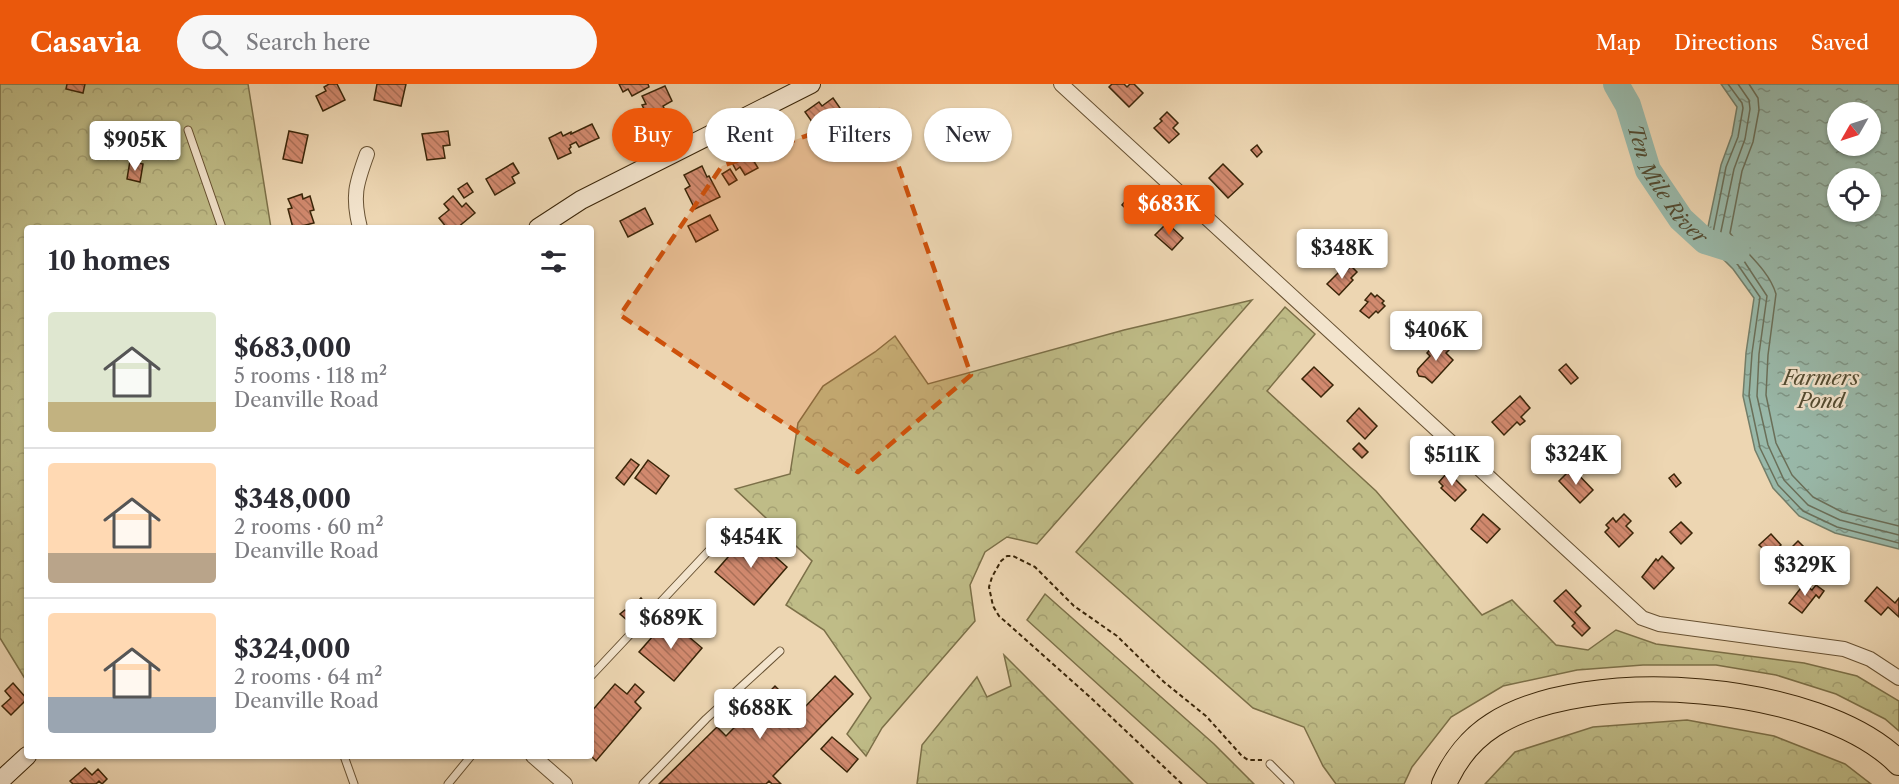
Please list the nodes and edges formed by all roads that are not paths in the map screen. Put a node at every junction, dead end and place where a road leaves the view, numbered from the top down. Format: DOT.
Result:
graph roads {
  1 [pos="811,84"];
  2 [pos="1061,84"];
  3 [pos="188,130"];
  4 [pos="367,154"];
  5 [pos="221,225"];
  6 [pos="359,225"];
  7 [pos="543,225"];
  8 [pos="733,525"];
  9 [pos="780,651"];
  10 [pos="594,673"];
  11 [pos="1899,678"];
  12 [pos="24,759"];
  13 [pos="345,759"];
  14 [pos="469,759"];
  15 [pos="536,759"];
  16 [pos="1899,763"];
  17 [pos="1270,764"];
  18 [pos="0,781"];
  19 [pos="354,784"];
  20 [pos="448,784"];
  21 [pos="565,784"];
  22 [pos="643,784"];
  23 [pos="1290,784"];
  24 [pos="1444,784"];
  1 -- 7 [label="main road"];
  2 -- 11 [label="street"];
  3 -- 5 [label="lane"];
  4 -- 6 [label="street"];
  8 -- 10 [label="lane"];
  9 -- 22 [label="lane"];
  12 -- 18 [label="main road"];
  13 -- 19 [label="lane"];
  14 -- 20 [label="lane"];
  15 -- 21 [label="street"];
  16 -- 24 [label="highway"];
  17 -- 23 [label="lane"];
}
